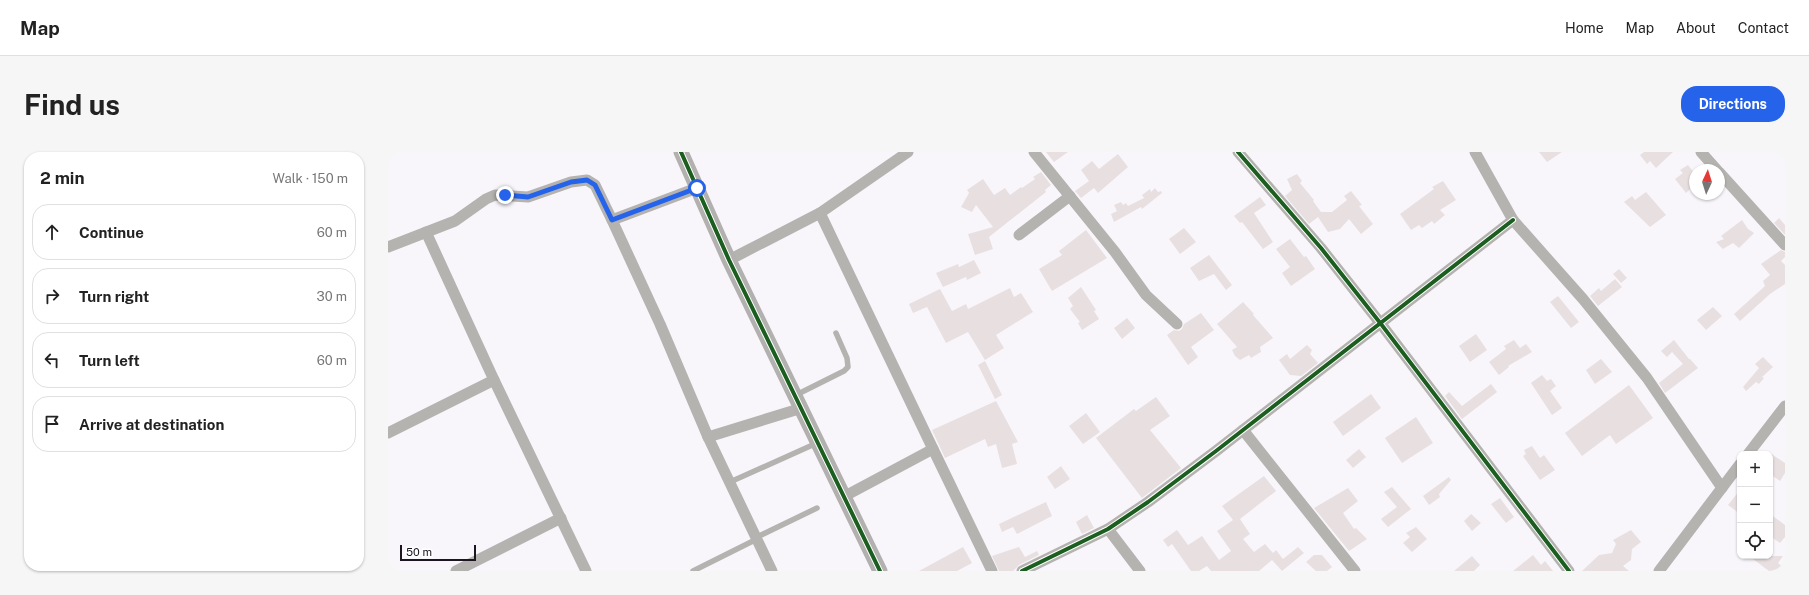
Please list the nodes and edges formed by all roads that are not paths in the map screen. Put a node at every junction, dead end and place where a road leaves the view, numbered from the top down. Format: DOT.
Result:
graph roads {
  1 [pos="681,152"];
  2 [pos="908,152"];
  3 [pos="1034,152"];
  4 [pos="1238,152"];
  5 [pos="1475,152"];
  6 [pos="1701,152"];
  7 [pos="1712,164"];
  8 [pos="1725,179"];
  9 [pos="697,188"];
  10 [pos="1070,196"];
  11 [pos="820,212"];
  12 [pos="612,220"];
  13 [pos="1513,220"];
  14 [pos="426,232"];
  15 [pos="1019,234"];
  16 [pos="1785,245"];
  17 [pos="388,247"];
  18 [pos="729,260"];
  19 [pos="1177,324"];
  20 [pos="1381,324"];
  21 [pos="836,333"];
  22 [pos="494,380"];
  23 [pos="799,402"];
  24 [pos="1785,406"];
  25 [pos="1243,430"];
  26 [pos="388,433"];
  27 [pos="708,437"];
  28 [pos="818,443"];
  29 [pos="934,449"];
  30 [pos="1750,451"];
  31 [pos="1737,468"];
  32 [pos="730,482"];
  33 [pos="1722,488"];
  34 [pos="845,496"];
  35 [pos="817,508"];
  36 [pos="561,518"];
  37 [pos="1108,529"];
  38 [pos="757,538"];
  39 [pos="456,571"];
  40 [pos="586,571"];
  41 [pos="694,571"];
  42 [pos="772,571"];
  43 [pos="880,571"];
  44 [pos="992,571"];
  45 [pos="1022,571"];
  46 [pos="1140,571"];
  47 [pos="1355,571"];
  48 [pos="1569,571"];
  49 [pos="1659,571"];
  1 -- 9 [label="street"];
  2 -- 11 [label="street"];
  3 -- 10 [label="street"];
  4 -- 20 [label="street"];
  5 -- 13 [label="street"];
  6 -- 7 [label="street"];
  8 -- 16 [label="street"];
  9 -- 12 [label="street"];
  9 -- 18 [label="street"];
  10 -- 15 [label="street"];
  10 -- 19 [label="street"];
  11 -- 18 [label="street"];
  11 -- 29 [label="street"];
  12 -- 14 [label="street"];
  12 -- 27 [label="street"];
  13 -- 20 [label="street"];
  13 -- 33 [label="street"];
  14 -- 17 [label="street"];
  14 -- 22 [label="street"];
  18 -- 23 [label="street"];
  20 -- 25 [label="street"];
  20 -- 48 [label="street"];
  21 -- 23 [label="lane"];
  22 -- 26 [label="street"];
  22 -- 36 [label="street"];
  23 -- 27 [label="street"];
  23 -- 28 [label="street"];
  24 -- 30 [label="street"];
  25 -- 37 [label="street"];
  25 -- 47 [label="street"];
  27 -- 32 [label="street"];
  28 -- 32 [label="lane"];
  28 -- 34 [label="street"];
  29 -- 34 [label="street"];
  29 -- 44 [label="street"];
  31 -- 33 [label="street"];
  32 -- 38 [label="street"];
  33 -- 49 [label="street"];
  34 -- 43 [label="street"];
  35 -- 38 [label="lane"];
  36 -- 39 [label="street"];
  36 -- 40 [label="street"];
  37 -- 45 [label="street"];
  37 -- 46 [label="street"];
  38 -- 41 [label="lane"];
  38 -- 42 [label="street"];
}
